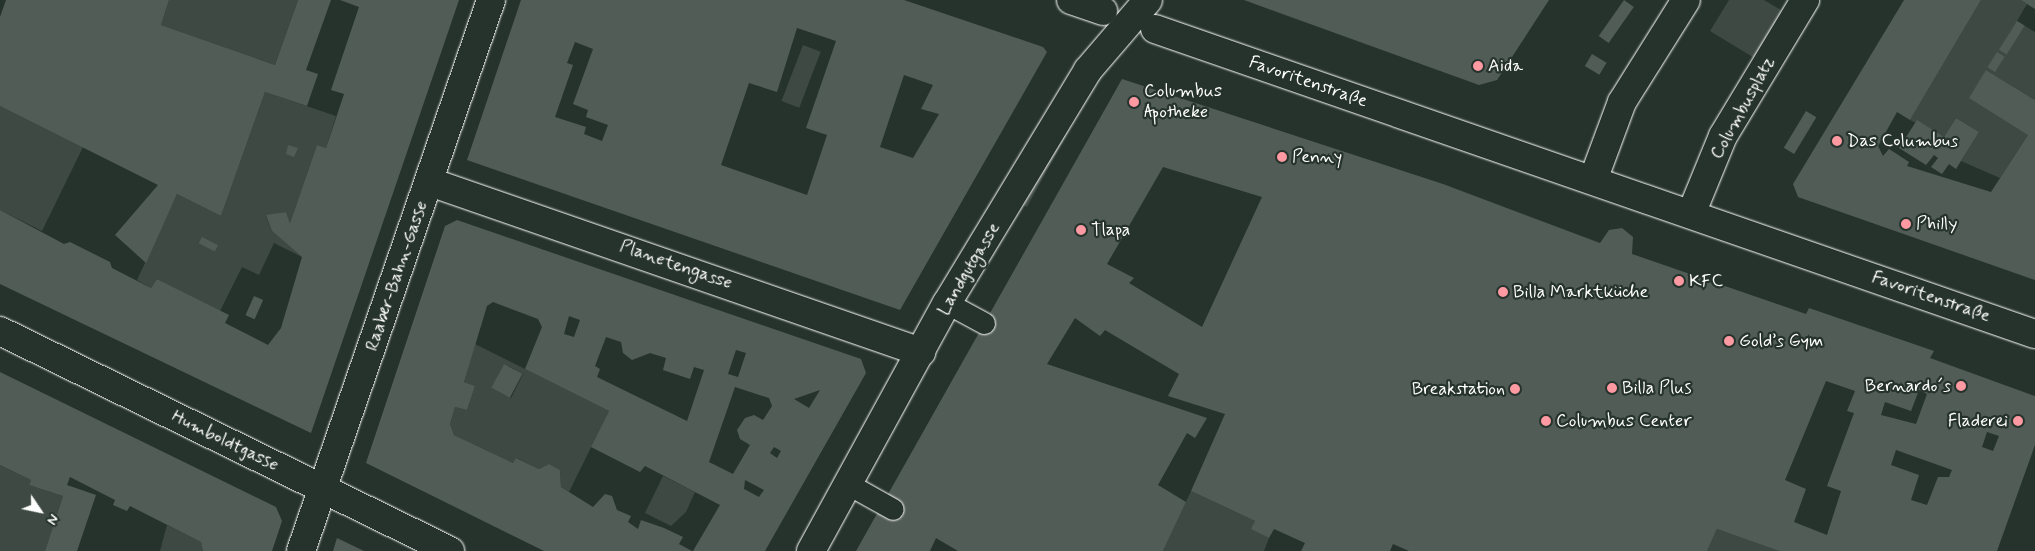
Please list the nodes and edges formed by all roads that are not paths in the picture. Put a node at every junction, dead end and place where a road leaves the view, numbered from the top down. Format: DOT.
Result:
graph roads {
  1 [pos="491,0"];
  2 [pos="1071,0"];
  3 [pos="1148,0"];
  4 [pos="1686,0"];
  5 [pos="1799,2"];
  6 [pos="1102,11"];
  7 [pos="1155,29"];
  8 [pos="1593,180"];
  9 [pos="430,182"];
  10 [pos="1691,214"];
  11 [pos="947,303"];
  12 [pos="984,323"];
  13 [pos="0,331"];
  14 [pos="2035,334"];
  15 [pos="921,352"];
  16 [pos="848,484"];
  17 [pos="323,490"];
  18 [pos="892,509"];
  19 [pos="302,551"];
  20 [pos="450,551"];
  21 [pos="811,551"];
  1 -- 9 [label="street, Raaber-Bahn-Gasse"];
  2 -- 6 [label="street"];
  3 -- 11 [label="street, Landgutgasse"];
  4 -- 8 [label="street"];
  5 -- 10 [label="street, Columbusplatz"];
  7 -- 8 [label="street, Favoritenstraße"];
  8 -- 10 [label="street"];
  9 -- 15 [label="street, Planetengasse"];
  9 -- 17 [label="street, Raaber-Bahn-Gasse"];
  10 -- 14 [label="street, Favoritenstraße"];
  11 -- 12 [label="lane"];
  11 -- 15 [label="street, Landgutgasse"];
  13 -- 17 [label="street, Humboldtgasse"];
  15 -- 16 [label="street, Landgutgasse"];
  16 -- 18 [label="lane"];
  16 -- 21 [label="street, Landgutgasse"];
  17 -- 19 [label="street, Raaber-Bahn-Gasse"];
  17 -- 20 [label="street, Humboldtgasse"];
}
